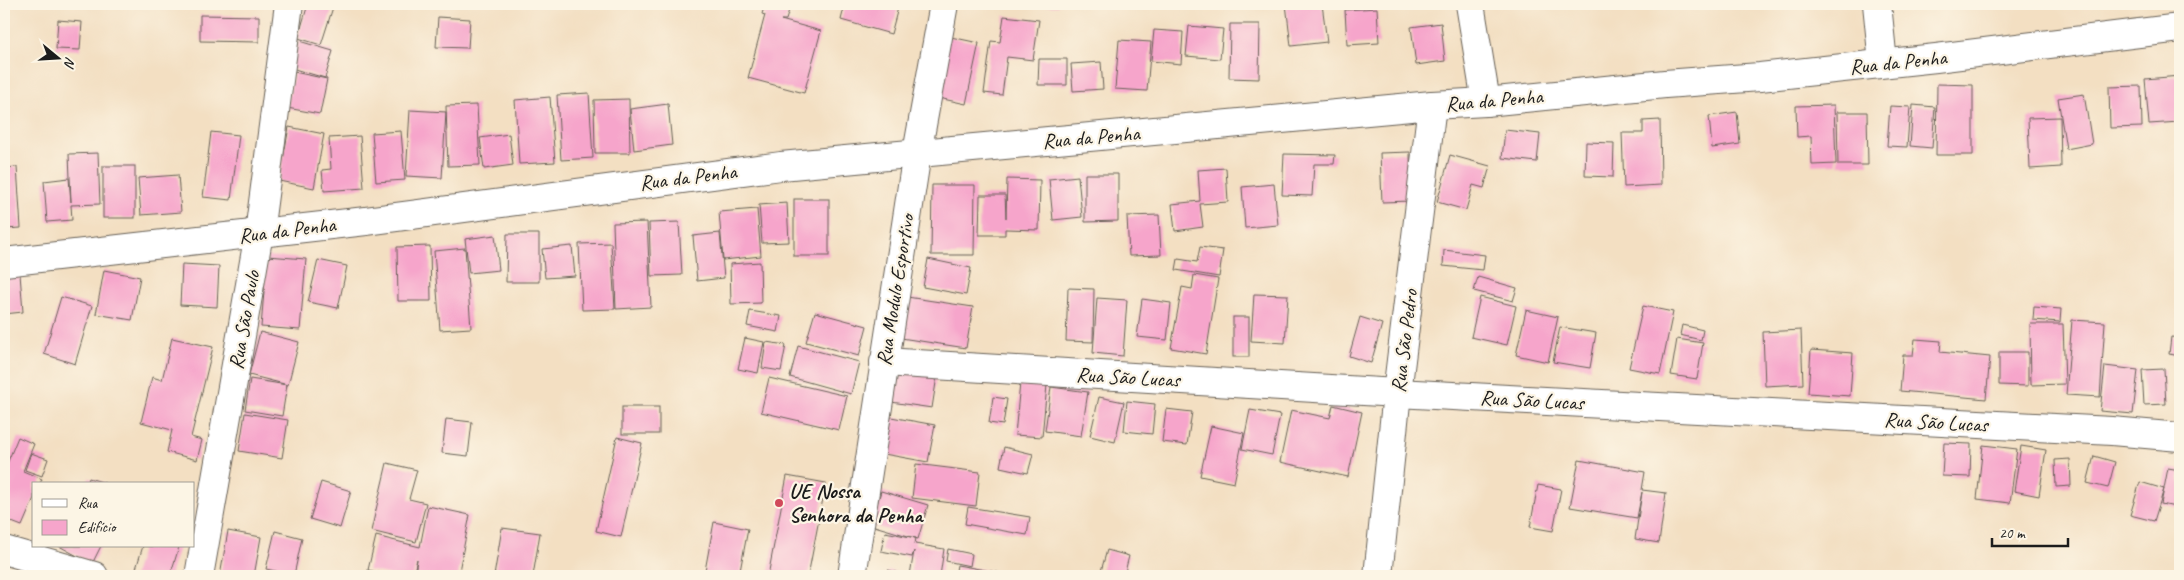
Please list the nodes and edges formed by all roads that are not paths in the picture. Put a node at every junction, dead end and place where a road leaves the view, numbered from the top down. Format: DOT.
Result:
graph roads {
  1 [pos="290,4"];
  2 [pos="944,4"];
  3 [pos="1470,4"];
  4 [pos="1877,4"];
  5 [pos="2180,28"];
  6 [pos="1883,63"];
  7 [pos="1486,102"];
  8 [pos="1432,105"];
  9 [pos="917,153"];
  10 [pos="259,233"];
  11 [pos="4,262"];
  12 [pos="884,362"];
  13 [pos="1397,393"];
  14 [pos="2180,437"];
  15 [pos="4,550"];
  16 [pos="94,576"];
  17 [pos="199,576"];
  18 [pos="852,576"];
  19 [pos="1378,576"];
  1 -- 10 [label="street, Rua São Paulo"];
  2 -- 9 [label="street, Rua Modulo Esportivo"];
  3 -- 7 [label="street"];
  4 -- 6 [label="street"];
  5 -- 6 [label="street, Rua da Penha"];
  6 -- 7 [label="street, Rua da Penha"];
  7 -- 8 [label="street, Rua da Penha"];
  8 -- 9 [label="street, Rua da Penha"];
  8 -- 13 [label="street, Rua São Pedro"];
  9 -- 10 [label="street, Rua da Penha"];
  9 -- 12 [label="street, Rua Modulo Esportivo"];
  10 -- 11 [label="street, Rua da Penha"];
  10 -- 17 [label="street, Rua São Paulo"];
  12 -- 13 [label="street, Rua São Lucas"];
  12 -- 18 [label="street, Rua Modulo Esportivo"];
  13 -- 14 [label="street, Rua São Lucas"];
  13 -- 19 [label="street, Rua São Pedro"];
  15 -- 16 [label="street"];
}
